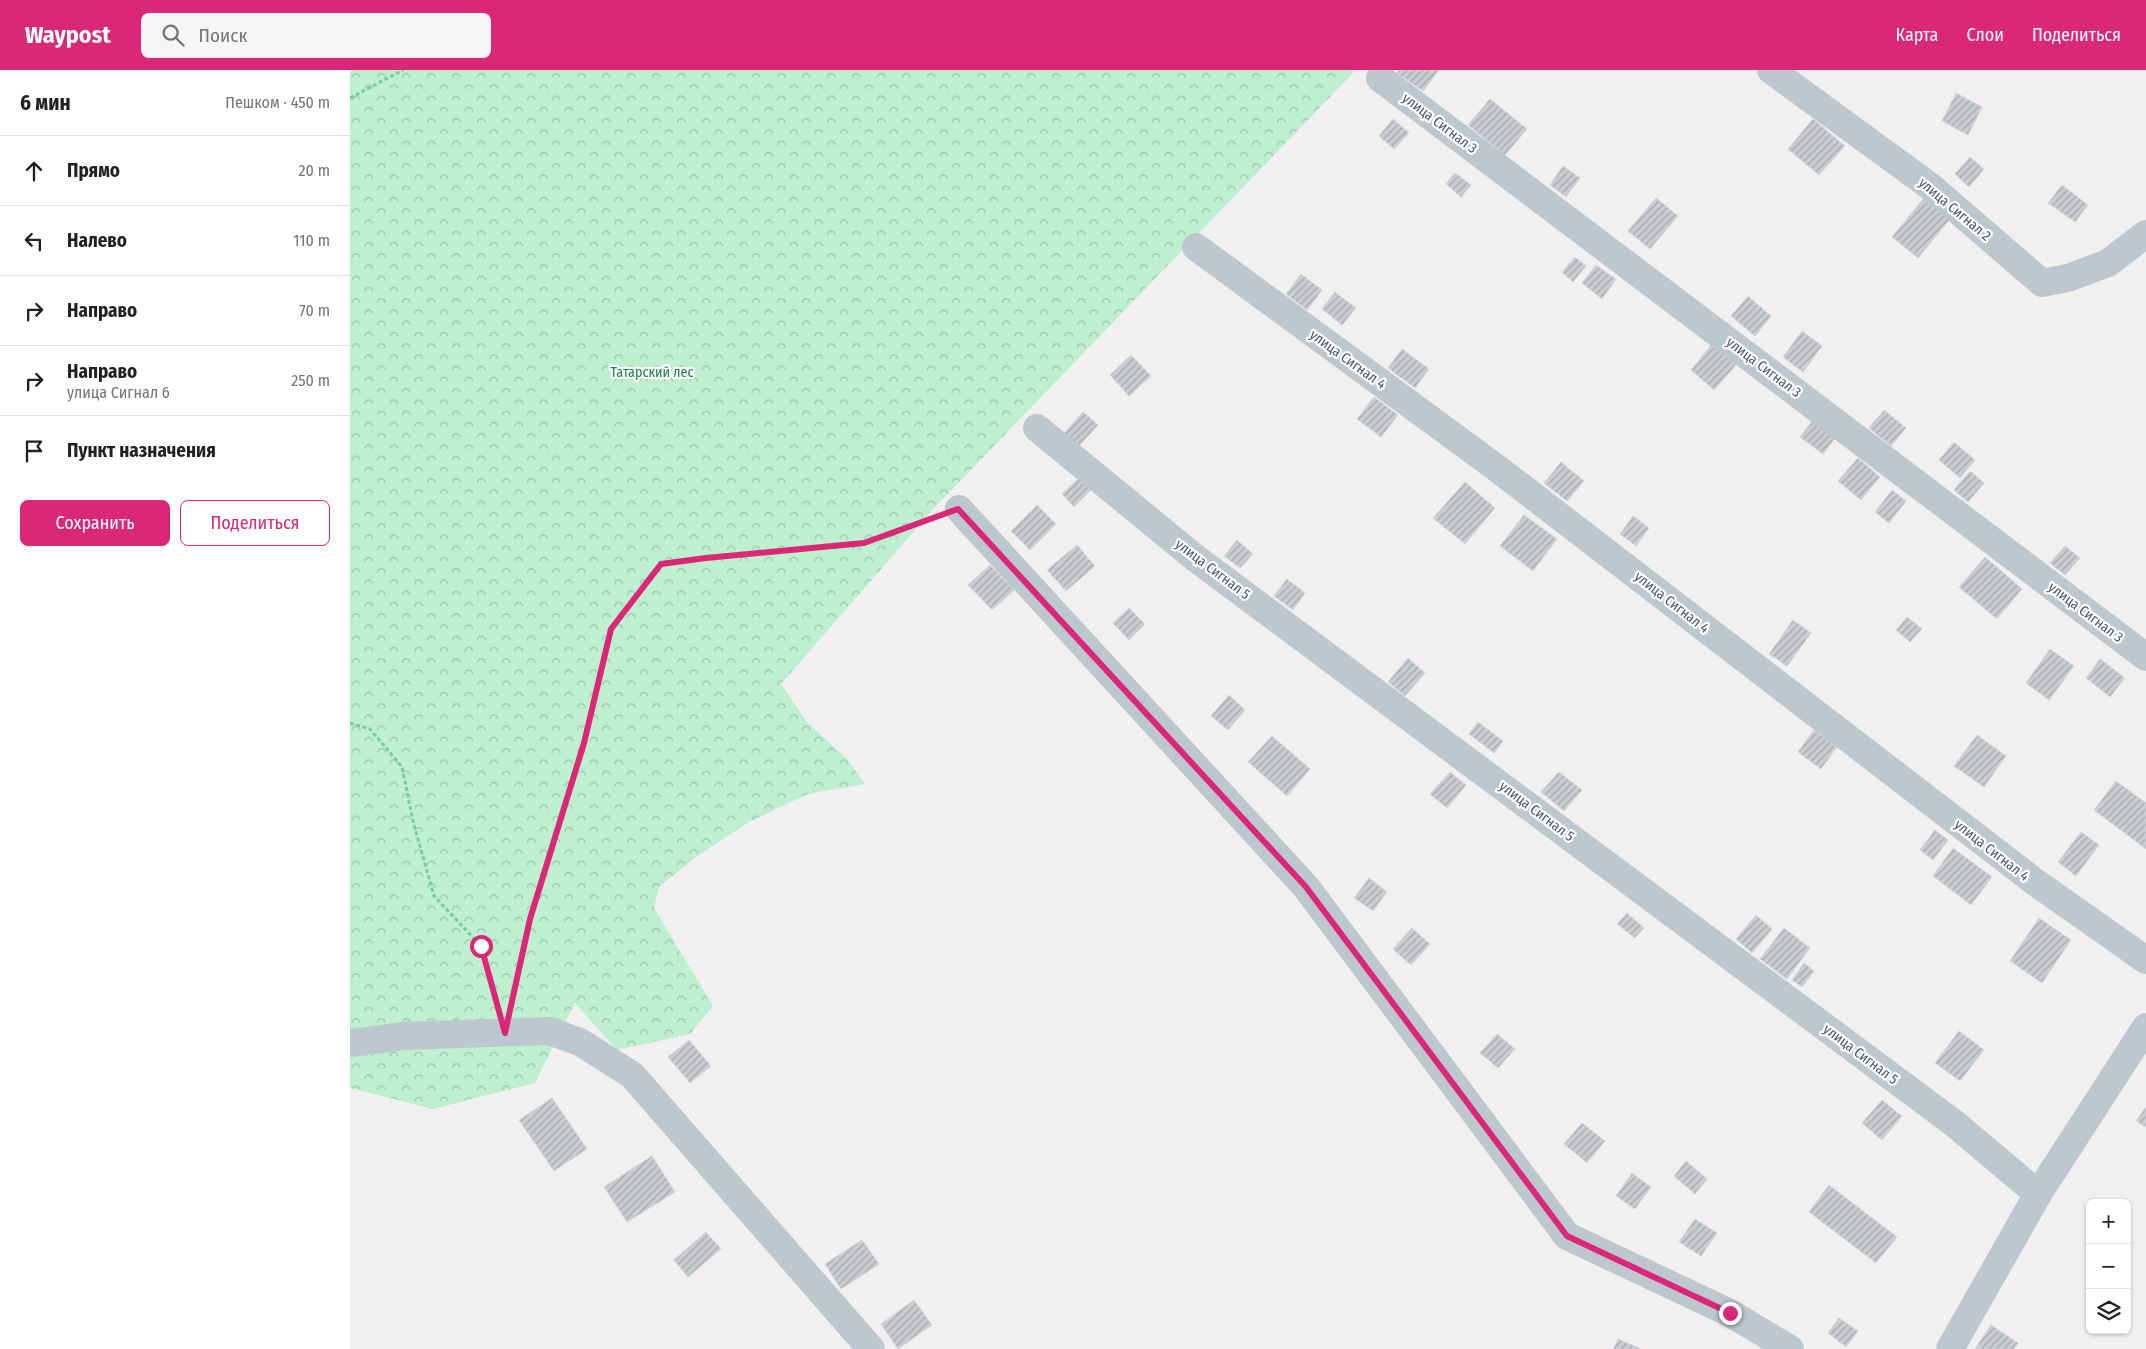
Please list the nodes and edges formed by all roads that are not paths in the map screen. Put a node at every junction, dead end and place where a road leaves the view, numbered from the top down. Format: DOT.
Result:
graph roads {
  1 [pos="1771,70"];
  2 [pos="1380,78"];
  3 [pos="2146,234"];
  4 [pos="1196,246"];
  5 [pos="1037,428"];
  6 [pos="958,509"];
  7 [pos="2146,657"];
  8 [pos="2146,960"];
  9 [pos="2146,1027"];
  10 [pos="350,1043"];
  11 [pos="2038,1194"];
  12 [pos="871,1349"];
  13 [pos="1790,1349"];
  14 [pos="1950,1349"];
  1 -- 3 [label="street, улица Сигнал 2"];
  2 -- 7 [label="street, улица Сигнал 3"];
  4 -- 8 [label="street, улица Сигнал 4"];
  5 -- 11 [label="street, улица Сигнал 5"];
  6 -- 13 [label="street"];
  9 -- 11 [label="street"];
  10 -- 12 [label="street"];
  11 -- 14 [label="street"];
}
